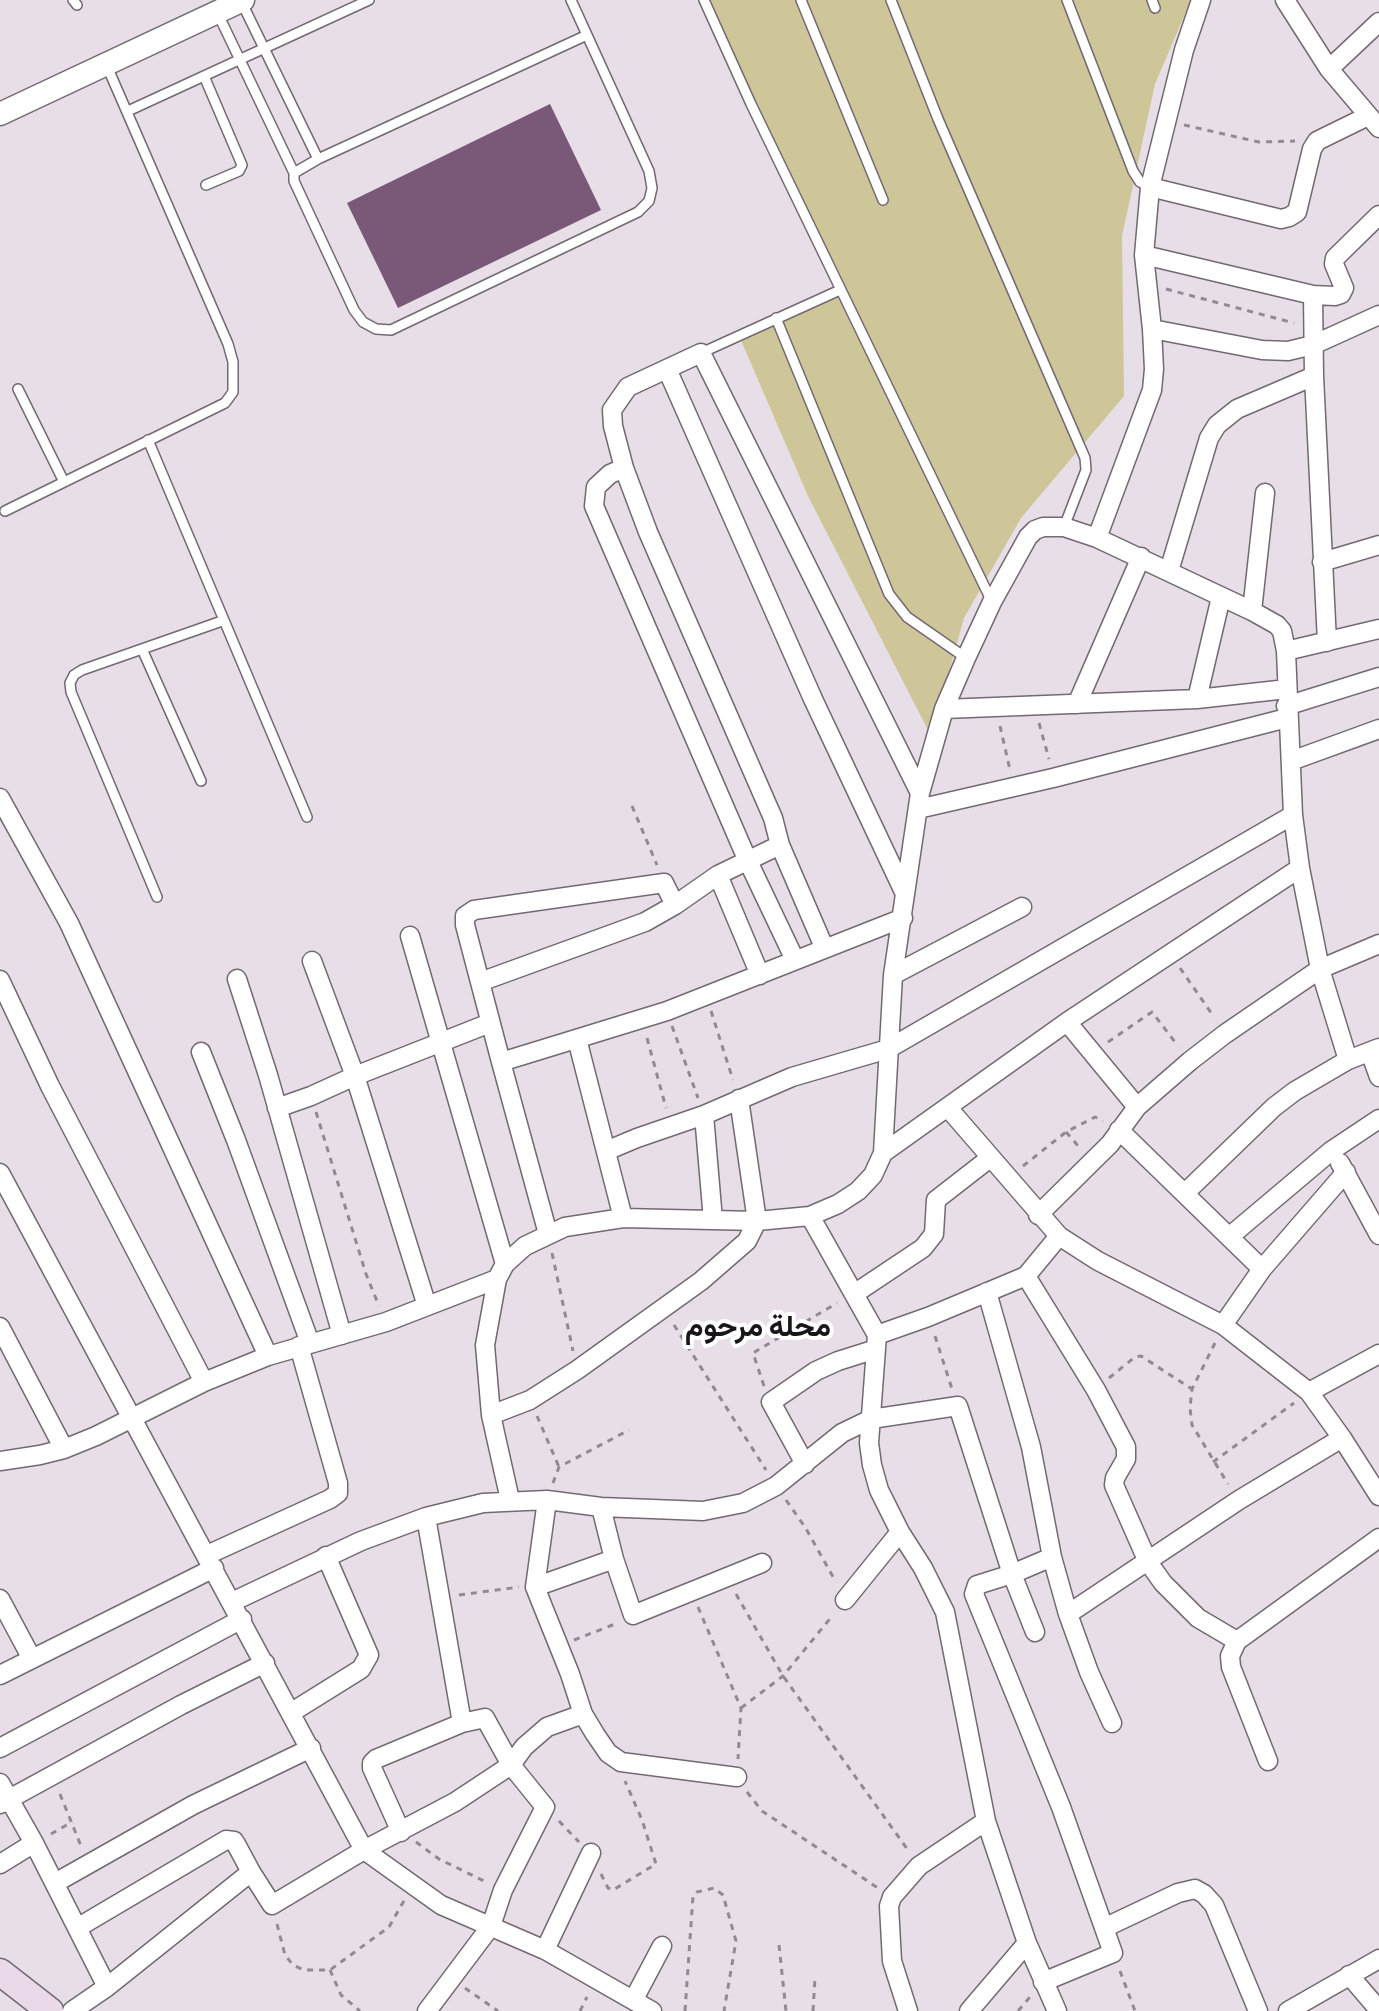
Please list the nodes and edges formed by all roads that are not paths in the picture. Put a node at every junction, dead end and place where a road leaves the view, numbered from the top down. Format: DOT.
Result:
graph roads {
  1 [pos="242,0"];
  2 [pos="369,0"];
  3 [pos="571,0"];
  4 [pos="704,0"];
  5 [pos="801,0"];
  6 [pos="891,0"];
  7 [pos="1067,0"];
  8 [pos="1201,0"];
  9 [pos="1285,0"];
  10 [pos="217,12"];
  11 [pos="1379,22"];
  12 [pos="587,35"];
  13 [pos="264,48"];
  14 [pos="240,59"];
  15 [pos="106,64"];
  16 [pos="1329,69"];
  17 [pos="204,76"];
  18 [pos="128,111"];
  19 [pos="0,114"];
  20 [pos="1376,124"];
  21 [pos="318,159"];
  22 [pos="294,173"];
  23 [pos="206,185"];
  24 [pos="1150,187"];
  25 [pos="883,200"];
  26 [pos="1379,215"];
  27 [pos="1144,255"];
  28 [pos="840,290"];
  29 [pos="1313,295"];
  30 [pos="1379,315"];
  31 [pos="776,318"];
  32 [pos="1152,329"];
  33 [pos="1313,337"];
  34 [pos="701,353"];
  35 [pos="667,369"];
  36 [pos="1314,376"];
  37 [pos="18,389"];
  38 [pos="148,440"];
  39 [pos="624,468"];
  40 [pos="64,482"];
  41 [pos="1265,493"];
  42 [pos="5,511"];
  43 [pos="1064,527"];
  44 [pos="1097,538"];
  45 [pos="1379,545"];
  46 [pos="1141,557"];
  47 [pos="1322,562"];
  48 [pos="1169,571"];
  49 [pos="1221,597"];
  50 [pos="992,602"];
  51 [pos="1252,611"];
  52 [pos="222,621"];
  53 [pos="1379,629"];
  54 [pos="1327,642"];
  55 [pos="142,649"];
  56 [pos="1286,651"];
  57 [pos="966,658"];
  58 [pos="1379,677"];
  59 [pos="1197,699"];
  60 [pos="1077,704"];
  61 [pos="1287,704"];
  62 [pos="944,709"];
  63 [pos="1379,729"];
  64 [pos="1291,761"];
  65 [pos="201,781"];
  66 [pos="0,798"];
  67 [pos="919,801"];
  68 [pos="1293,815"];
  69 [pos="307,817"];
  70 [pos="780,845"];
  71 [pos="747,859"];
  72 [pos="1300,868"];
  73 [pos="718,875"];
  74 [pos="905,894"];
  75 [pos="157,897"];
  76 [pos="675,905"];
  77 [pos="1022,907"];
  78 [pos="903,918"];
  79 [pos="410,936"];
  80 [pos="1379,944"];
  81 [pos="824,947"];
  82 [pos="795,960"];
  83 [pos="312,961"];
  84 [pos="1320,969"];
  85 [pos="760,975"];
  86 [pos="893,975"];
  87 [pos="237,979"];
  88 [pos="0,980"];
  89 [pos="480,982"];
  90 [pos="1067,1022"];
  91 [pos="490,1023"];
  92 [pos="577,1039"];
  93 [pos="442,1044"];
  94 [pos="888,1049"];
  95 [pos="1374,1050"];
  96 [pos="201,1052"];
  97 [pos="1348,1060"];
  98 [pos="501,1062"];
  99 [pos="355,1076"];
  100 [pos="1379,1077"];
  101 [pos="739,1099"];
  102 [pos="1137,1107"];
  103 [pos="277,1108"];
  104 [pos="949,1109"];
  105 [pos="704,1115"];
  106 [pos="1379,1119"];
  107 [pos="1119,1130"];
  108 [pos="606,1151"];
  109 [pos="1331,1151"];
  110 [pos="883,1153"];
  111 [pos="990,1158"];
  112 [pos="1346,1172"];
  113 [pos="0,1173"];
  114 [pos="1186,1192"];
  115 [pos="1038,1215"];
  116 [pos="810,1216"];
  117 [pos="623,1218"];
  118 [pos="713,1220"];
  119 [pos="757,1221"];
  120 [pos="548,1234"];
  121 [pos="1379,1235"];
  122 [pos="1059,1236"];
  123 [pos="1229,1237"];
  124 [pos="1262,1269"];
  125 [pos="501,1272"];
  126 [pos="1026,1276"];
  127 [pos="987,1292"];
  128 [pos="854,1294"];
  129 [pos="427,1306"];
  130 [pos="1223,1325"];
  131 [pos="0,1327"];
  132 [pos="342,1335"];
  133 [pos="876,1342"];
  134 [pos="305,1345"];
  135 [pos="1379,1354"];
  136 [pos="268,1356"];
  137 [pos="204,1382"];
  138 [pos="1309,1392"];
  139 [pos="491,1415"];
  140 [pos="871,1419"];
  141 [pos="131,1420"];
  142 [pos="1342,1438"];
  143 [pos="64,1449"];
  144 [pos="0,1461"];
  145 [pos="805,1464"];
  146 [pos="1379,1496"];
  147 [pos="510,1500"];
  148 [pos="547,1500"];
  149 [pos="601,1507"];
  150 [pos="426,1517"];
  151 [pos="900,1532"];
  152 [pos="1379,1538"];
  153 [pos="326,1556"];
  154 [pos="1052,1557"];
  155 [pos="614,1559"];
  156 [pos="210,1561"];
  157 [pos="1148,1562"];
  158 [pos="762,1563"];
  159 [pos="1012,1574"];
  160 [pos="535,1587"];
  161 [pos="0,1599"];
  162 [pos="845,1600"];
  163 [pos="232,1602"];
  164 [pos="1068,1614"];
  165 [pos="242,1619"];
  166 [pos="1035,1632"];
  167 [pos="1237,1641"];
  168 [pos="32,1659"];
  169 [pos="265,1663"];
  170 [pos="0,1675"];
  171 [pos="292,1712"];
  172 [pos="583,1714"];
  173 [pos="462,1723"];
  174 [pos="1112,1723"];
  175 [pos="0,1748"];
  176 [pos="311,1748"];
  177 [pos="1268,1761"];
  178 [pos="511,1765"];
  179 [pos="737,1777"];
  180 [pos="3,1795"];
  181 [pos="986,1821"];
  182 [pos="401,1832"];
  183 [pos="34,1843"];
  184 [pos="364,1850"];
  185 [pos="591,1853"];
  186 [pos="0,1864"];
  187 [pos="251,1872"];
  188 [pos="55,1883"];
  189 [pos="491,1926"];
  190 [pos="77,1928"];
  191 [pos="1104,1928"];
  192 [pos="1027,1943"];
  193 [pos="662,1946"];
  194 [pos="545,1950"];
  195 [pos="1379,1959"];
  196 [pos="1349,1975"];
  197 [pos="3,1978"];
  198 [pos="1043,1982"];
  199 [pos="107,1987"];
  200 [pos="646,2008"];
  201 [pos="1379,2010"];
  202 [pos="50,2011"];
  203 [pos="72,2011"];
  204 [pos="427,2011"];
  205 [pos="908,2011"];
  206 [pos="969,2011"];
  207 [pos="1057,2011"];
  208 [pos="1258,2011"];
  209 [pos="1288,2011"];
  1 -- 10 [label="street"];
  1 -- 13 [label="lane"];
  2 -- 13 [label="lane"];
  3 -- 12 [label="lane"];
  4 -- 28 [label="lane"];
  5 -- 25 [label="lane"];
  6 -- 43 [label="lane"];
  7 -- 24 [label="lane"];
  8 -- 24 [label="street"];
  9 -- 16 [label="street"];
  10 -- 14 [label="lane"];
  10 -- 15 [label="street"];
  11 -- 16 [label="street"];
  12 -- 21 [label="lane"];
  12 -- 22 [label="lane"];
  13 -- 14 [label="lane"];
  13 -- 21 [label="lane"];
  14 -- 17 [label="lane"];
  14 -- 22 [label="lane"];
  15 -- 18 [label="lane"];
  15 -- 19 [label="street"];
  16 -- 20 [label="street"];
  17 -- 18 [label="lane"];
  17 -- 23 [label="lane"];
  18 -- 38 [label="lane"];
  20 -- 24 [label="street"];
  21 -- 22 [label="lane"];
  24 -- 27 [label="street"];
  26 -- 29 [label="street"];
  27 -- 29 [label="street"];
  27 -- 32 [label="street"];
  28 -- 31 [label="lane"];
  28 -- 50 [label="lane"];
  29 -- 33 [label="street"];
  30 -- 33 [label="street"];
  31 -- 34 [label="lane"];
  31 -- 57 [label="lane"];
  32 -- 33 [label="street"];
  32 -- 44 [label="street"];
  33 -- 36 [label="street"];
  34 -- 35 [label="street"];
  34 -- 67 [label="street"];
  35 -- 39 [label="street"];
  35 -- 74 [label="street"];
  36 -- 47 [label="street"];
  36 -- 48 [label="street"];
  37 -- 40 [label="lane"];
  38 -- 40 [label="lane"];
  38 -- 52 [label="lane"];
  39 -- 70 [label="street"];
  39 -- 71 [label="street"];
  40 -- 42 [label="lane"];
  41 -- 51 [label="street"];
  43 -- 44 [label="street"];
  43 -- 50 [label="street"];
  44 -- 46 [label="street"];
  45 -- 47 [label="street"];
  46 -- 48 [label="street"];
  46 -- 60 [label="street"];
  47 -- 54 [label="street"];
  48 -- 49 [label="street"];
  49 -- 51 [label="street"];
  49 -- 59 [label="street"];
  50 -- 57 [label="street"];
  51 -- 56 [label="street"];
  52 -- 55 [label="lane"];
  52 -- 69 [label="lane"];
  53 -- 54 [label="street"];
  54 -- 56 [label="street"];
  55 -- 65 [label="lane"];
  55 -- 75 [label="lane"];
  56 -- 61 [label="street"];
  57 -- 62 [label="street"];
  58 -- 61 [label="street"];
  59 -- 60 [label="street"];
  59 -- 61 [label="street"];
  60 -- 62 [label="street"];
  61 -- 64 [label="street"];
  61 -- 67 [label="street"];
  62 -- 67 [label="street"];
  63 -- 64 [label="street"];
  64 -- 68 [label="street"];
  66 -- 136 [label="street"];
  67 -- 74 [label="street"];
  68 -- 72 [label="street"];
  68 -- 94 [label="street"];
  70 -- 71 [label="street"];
  70 -- 81 [label="street"];
  71 -- 73 [label="street"];
  71 -- 82 [label="street"];
  72 -- 84 [label="street"];
  72 -- 90 [label="street"];
  73 -- 76 [label="street"];
  73 -- 85 [label="street"];
  74 -- 78 [label="street"];
  76 -- 89 [label="street"];
  76 -- 89 [label="street"];
  77 -- 86 [label="street"];
  78 -- 81 [label="street"];
  78 -- 86 [label="street"];
  79 -- 93 [label="street"];
  80 -- 84 [label="street"];
  81 -- 82 [label="street"];
  82 -- 85 [label="street"];
  83 -- 99 [label="street"];
  84 -- 97 [label="street"];
  84 -- 102 [label="street"];
  85 -- 92 [label="street"];
  86 -- 94 [label="street"];
  87 -- 103 [label="street"];
  88 -- 137 [label="street"];
  89 -- 91 [label="street"];
  90 -- 102 [label="street"];
  90 -- 104 [label="street"];
  91 -- 93 [label="street"];
  91 -- 98 [label="street"];
  92 -- 98 [label="street"];
  92 -- 108 [label="street"];
  93 -- 99 [label="street"];
  93 -- 125 [label="street"];
  94 -- 101 [label="street"];
  94 -- 110 [label="street"];
  95 -- 97 [label="street"];
  95 -- 100 [label="street"];
  96 -- 134 [label="street"];
  97 -- 114 [label="street"];
  98 -- 120 [label="street"];
  99 -- 103 [label="street"];
  99 -- 129 [label="street"];
  101 -- 105 [label="street"];
  101 -- 119 [label="street"];
  102 -- 107 [label="street"];
  103 -- 132 [label="street"];
  104 -- 110 [label="street"];
  104 -- 111 [label="street"];
  105 -- 108 [label="street"];
  105 -- 118 [label="street"];
  106 -- 109 [label="street"];
  107 -- 114 [label="street"];
  107 -- 115 [label="street"];
  108 -- 117 [label="street"];
  109 -- 112 [label="street"];
  109 -- 123 [label="street"];
  110 -- 116 [label="street"];
  111 -- 115 [label="street"];
  111 -- 128 [label="street"];
  112 -- 121 [label="street"];
  112 -- 124 [label="street"];
  113 -- 141 [label="street"];
  114 -- 123 [label="street"];
  115 -- 122 [label="street"];
  116 -- 119 [label="street"];
  116 -- 128 [label="street"];
  117 -- 118 [label="street"];
  117 -- 120 [label="street"];
  118 -- 119 [label="street"];
  119 -- 139 [label="street"];
  120 -- 125 [label="street"];
  122 -- 126 [label="street"];
  122 -- 130 [label="street"];
  123 -- 124 [label="street"];
  124 -- 130 [label="street"];
  125 -- 129 [label="street"];
  125 -- 139 [label="street"];
  126 -- 127 [label="street"];
  126 -- 157 [label="street"];
  127 -- 133 [label="street"];
  127 -- 154 [label="street"];
  128 -- 133 [label="street"];
  129 -- 132 [label="street"];
  130 -- 138 [label="street"];
  131 -- 143 [label="street"];
  132 -- 134 [label="street"];
  133 -- 140 [label="street"];
  133 -- 145 [label="street"];
  134 -- 136 [label="street"];
  134 -- 156 [label="street"];
  135 -- 138 [label="street"];
  136 -- 137 [label="street"];
  137 -- 141 [label="street"];
  138 -- 142 [label="street"];
  139 -- 147 [label="street"];
  140 -- 145 [label="street"];
  140 -- 151 [label="street"];
  140 -- 159 [label="street"];
  141 -- 143 [label="street"];
  141 -- 156 [label="street"];
  142 -- 146 [label="street"];
  142 -- 157 [label="street"];
  143 -- 144 [label="street"];
  145 -- 149 [label="street"];
  147 -- 148 [label="street"];
  147 -- 150 [label="street"];
  148 -- 149 [label="street"];
  148 -- 160 [label="street"];
  149 -- 155 [label="street"];
  150 -- 153 [label="street"];
  150 -- 173 [label="street"];
  151 -- 162 [label="street"];
  151 -- 181 [label="street"];
  152 -- 167 [label="street"];
  153 -- 163 [label="street"];
  153 -- 171 [label="street"];
  154 -- 159 [label="street"];
  154 -- 164 [label="street"];
  155 -- 158 [label="street"];
  155 -- 160 [label="street"];
  156 -- 163 [label="street"];
  156 -- 168 [label="street"];
  157 -- 164 [label="street"];
  157 -- 167 [label="street"];
  159 -- 166 [label="street"];
  159 -- 191 [label="street"];
  160 -- 172 [label="street"];
  161 -- 168 [label="street"];
  163 -- 165 [label="street"];
  164 -- 174 [label="street"];
  165 -- 169 [label="street"];
  165 -- 175 [label="street"];
  167 -- 177 [label="street"];
  168 -- 170 [label="street"];
  169 -- 171 [label="street"];
  169 -- 180 [label="street"];
  171 -- 176 [label="street"];
  172 -- 178 [label="street"];
  172 -- 179 [label="street"];
  173 -- 178 [label="street"];
  173 -- 182 [label="street"];
  176 -- 184 [label="street"];
  176 -- 188 [label="street"];
  178 -- 182 [label="street"];
  178 -- 189 [label="street"];
  180 -- 183 [label="street"];
  181 -- 192 [label="street"];
  181 -- 205 [label="street"];
  182 -- 184 [label="street"];
  183 -- 186 [label="street"];
  183 -- 188 [label="street"];
  184 -- 187 [label="street"];
  184 -- 189 [label="street"];
  185 -- 194 [label="street"];
  187 -- 190 [label="street"];
  187 -- 199 [label="street"];
  188 -- 190 [label="street"];
  189 -- 194 [label="street"];
  189 -- 204 [label="street"];
  190 -- 199 [label="street"];
  191 -- 198 [label="street"];
  191 -- 208 [label="street"];
  192 -- 198 [label="street"];
  192 -- 206 [label="street"];
  193 -- 200 [label="street"];
  194 -- 200 [label="street"];
  195 -- 196 [label="street"];
  196 -- 201 [label="street"];
  196 -- 209 [label="street"];
  197 -- 202 [label="main road"];
  198 -- 207 [label="street"];
  199 -- 203 [label="street"];
}
